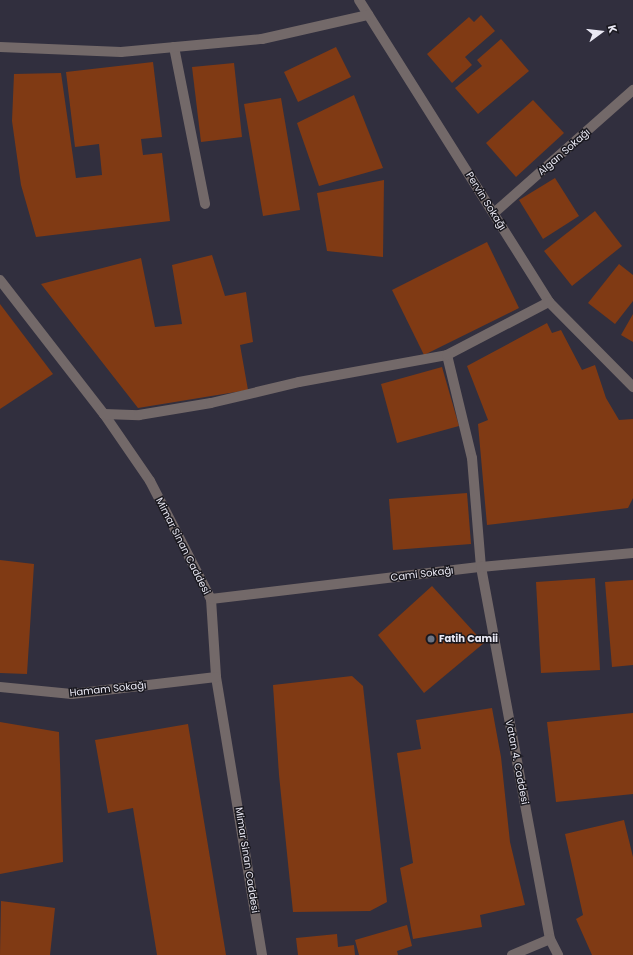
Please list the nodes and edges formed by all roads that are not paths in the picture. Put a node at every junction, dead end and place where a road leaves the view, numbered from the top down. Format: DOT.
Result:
graph roads {
  1 [pos="359,0"];
  2 [pos="368,15"];
  3 [pos="0,47"];
  4 [pos="174,47"];
  5 [pos="633,90"];
  6 [pos="205,204"];
  7 [pos="494,213"];
  8 [pos="0,280"];
  9 [pos="549,302"];
  10 [pos="447,354"];
  11 [pos="633,387"];
  12 [pos="104,414"];
  13 [pos="633,553"];
  14 [pos="481,567"];
  15 [pos="211,599"];
  16 [pos="216,677"];
  17 [pos="0,687"];
  18 [pos="550,939"];
  19 [pos="262,955"];
  20 [pos="512,955"];
  21 [pos="558,955"];
  1 -- 2 [label="street, Pervin Sokağı"];
  2 -- 4 [label="street"];
  2 -- 7 [label="street, Pervin Sokağı"];
  3 -- 4 [label="street"];
  4 -- 6 [label="street"];
  5 -- 7 [label="street, Algan Sokağı"];
  7 -- 9 [label="street, Pervin Sokağı"];
  8 -- 12 [label="street, Mimar Sinan Caddesi"];
  9 -- 10 [label="street"];
  9 -- 11 [label="street, Pervin Sokağı"];
  10 -- 12 [label="street"];
  10 -- 14 [label="street, Vatan 4. Caddesi"];
  12 -- 15 [label="street, Mimar Sinan Caddesi"];
  13 -- 14 [label="street, Cami Sokağı"];
  14 -- 15 [label="street, Cami Sokağı"];
  14 -- 18 [label="street, Vatan 4. Caddesi"];
  15 -- 16 [label="street, Mimar Sinan Caddesi"];
  16 -- 17 [label="street, Hamam Sokağı"];
  16 -- 19 [label="street, Mimar Sinan Caddesi"];
  18 -- 20 [label="street"];
  18 -- 21 [label="street, Vatan 4. Caddesi"];
}
